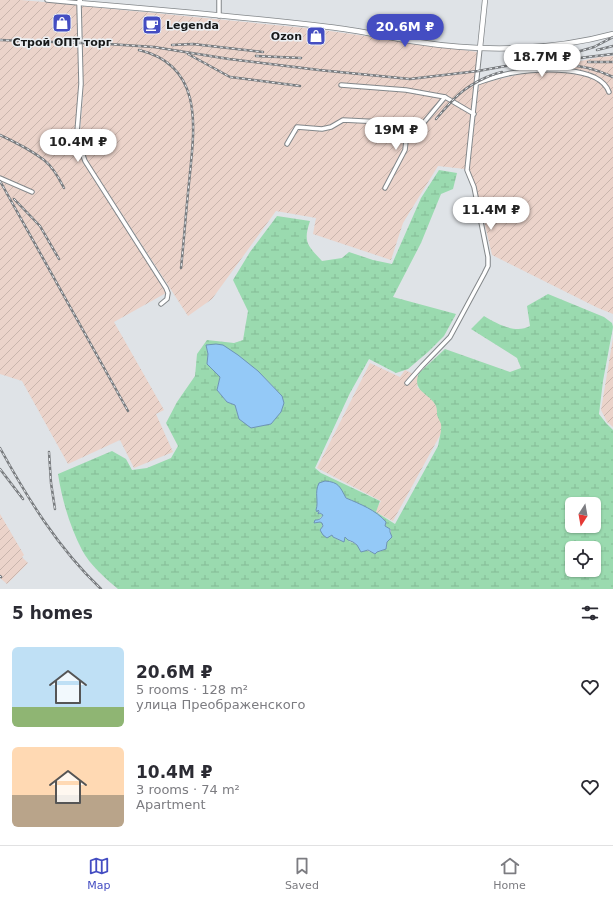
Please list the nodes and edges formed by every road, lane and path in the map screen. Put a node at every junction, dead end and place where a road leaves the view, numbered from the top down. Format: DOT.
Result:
graph roads {
  1 [pos="47,0"];
  2 [pos="219,0"];
  3 [pos="485,0"];
  4 [pos="80,2"];
  5 [pos="219,16"];
  6 [pos="613,34"];
  7 [pos="480,48"];
  8 [pos="477,83"];
  9 [pos="341,85"];
  10 [pos="609,92"];
  11 [pos="445,97"];
  12 [pos="474,114"];
  13 [pos="421,126"];
  14 [pos="287,144"];
  15 [pos="0,178"];
  16 [pos="385,188"];
  17 [pos="32,192"];
  18 [pos="160,304"];
  19 [pos="407,383"];
  1 -- 4 [label="street"];
  2 -- 5 [label="street"];
  3 -- 7 [label="street"];
  4 -- 5 [label="street"];
  4 -- 18 [label="street"];
  5 -- 7 [label="street"];
  6 -- 7 [label="street"];
  7 -- 8 [label="street"];
  8 -- 10 [label="street"];
  8 -- 12 [label="street"];
  9 -- 11 [label="street"];
  11 -- 12 [label="street"];
  11 -- 13 [label="street"];
  12 -- 19 [label="street"];
  13 -- 14 [label="street"];
  13 -- 16 [label="street"];
  15 -- 17 [label="street"];
}
